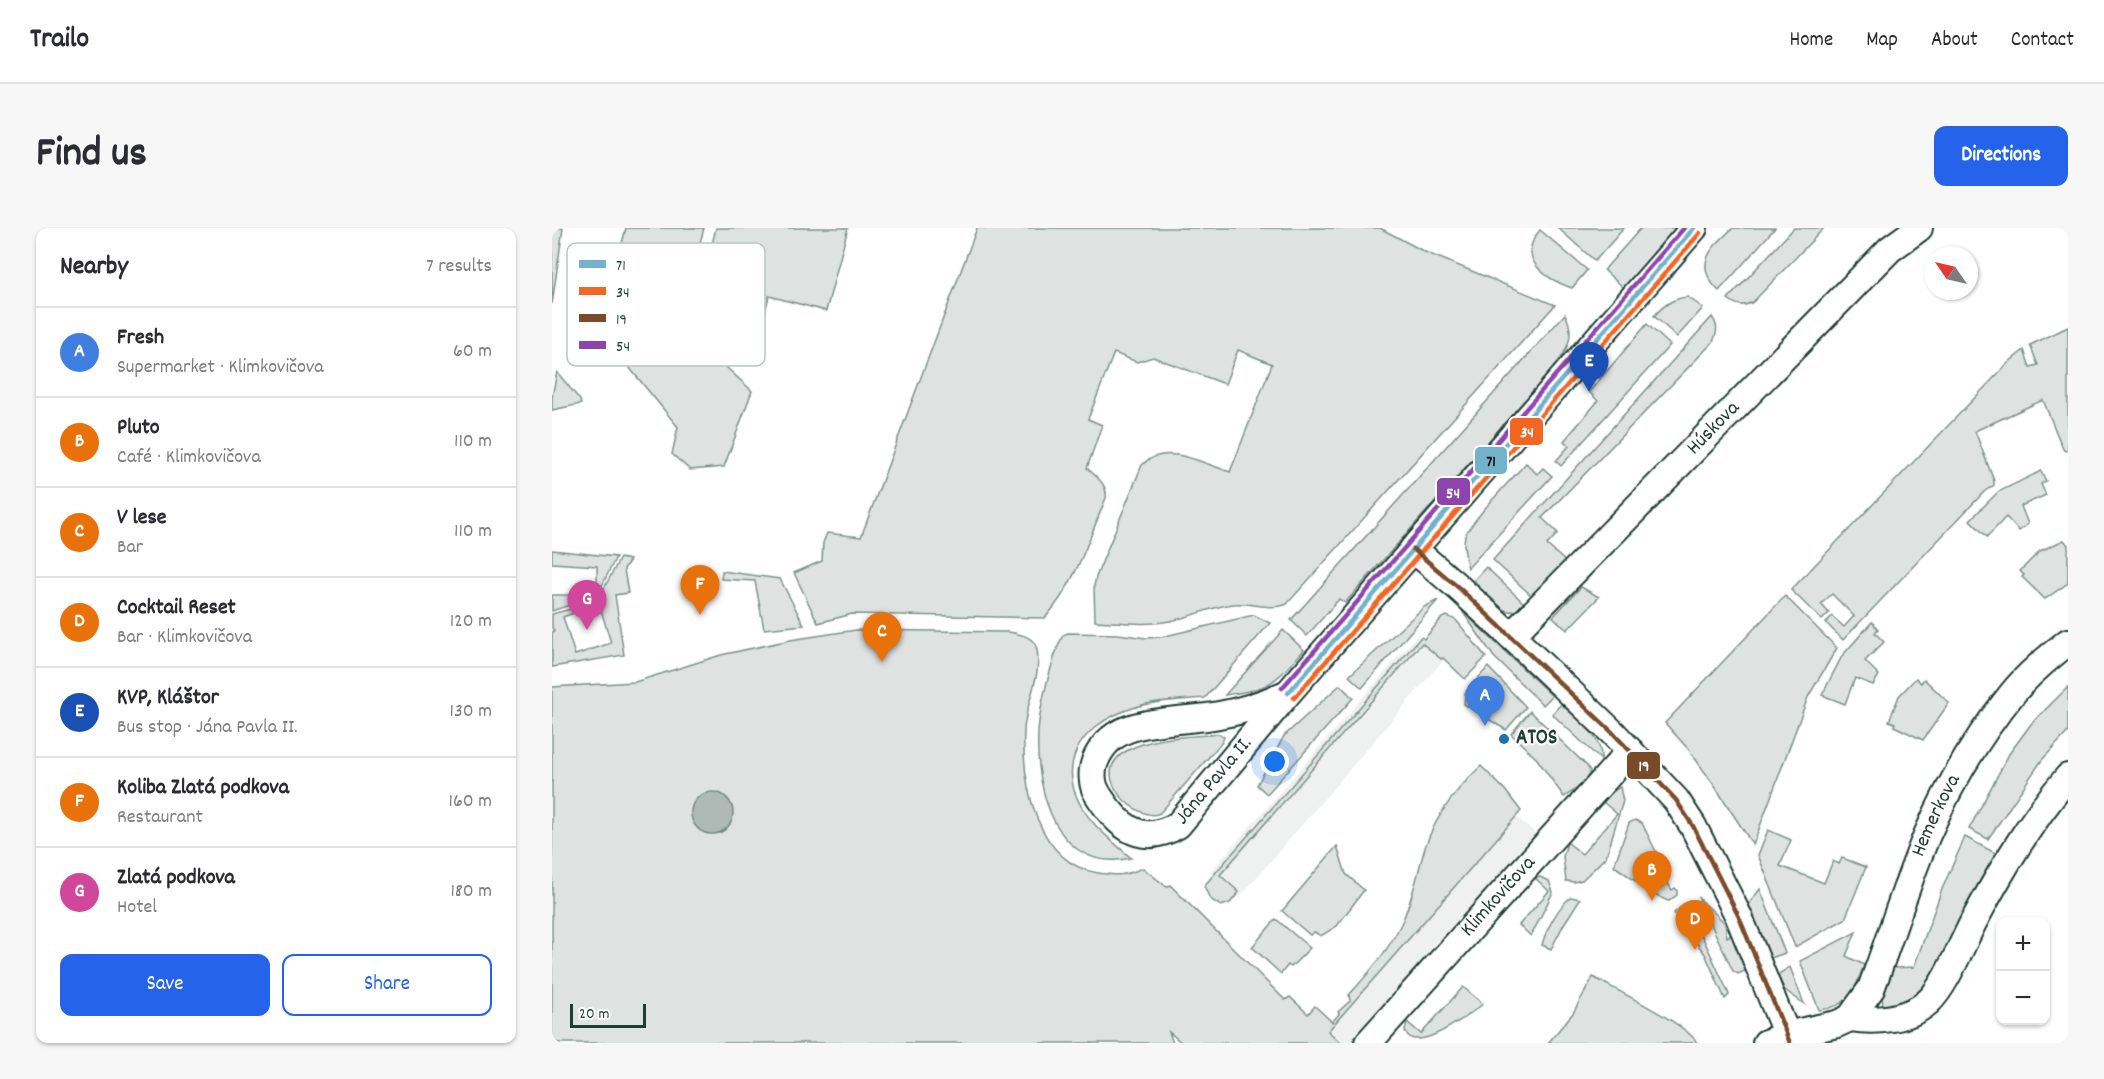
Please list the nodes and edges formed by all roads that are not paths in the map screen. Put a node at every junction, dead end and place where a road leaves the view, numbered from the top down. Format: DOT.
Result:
graph roads {
  1 [pos="1694,228"];
  2 [pos="1919,228"];
  3 [pos="1413,549"];
  4 [pos="1511,636"];
  5 [pos="2068,642"];
  6 [pos="1288,693"];
  7 [pos="1630,751"];
  8 [pos="2068,777"];
  9 [pos="1850,1018"];
  10 [pos="1781,1040"];
  11 [pos="1368,1043"];
  1 -- 3 [label="street, Jána Pavla II."];
  2 -- 4 [label="street, Húskova"];
  3 -- 4 [label="street"];
  3 -- 6 [label="street, Jána Pavla II."];
  4 -- 7 [label="street"];
  5 -- 9 [label="street, Hemerkova"];
  6 -- 6 [label="street, Jána Pavla II."];
  7 -- 10 [label="street"];
  7 -- 11 [label="street, Klimkovičova"];
  8 -- 9 [label="street"];
  9 -- 10 [label="street"];
}
